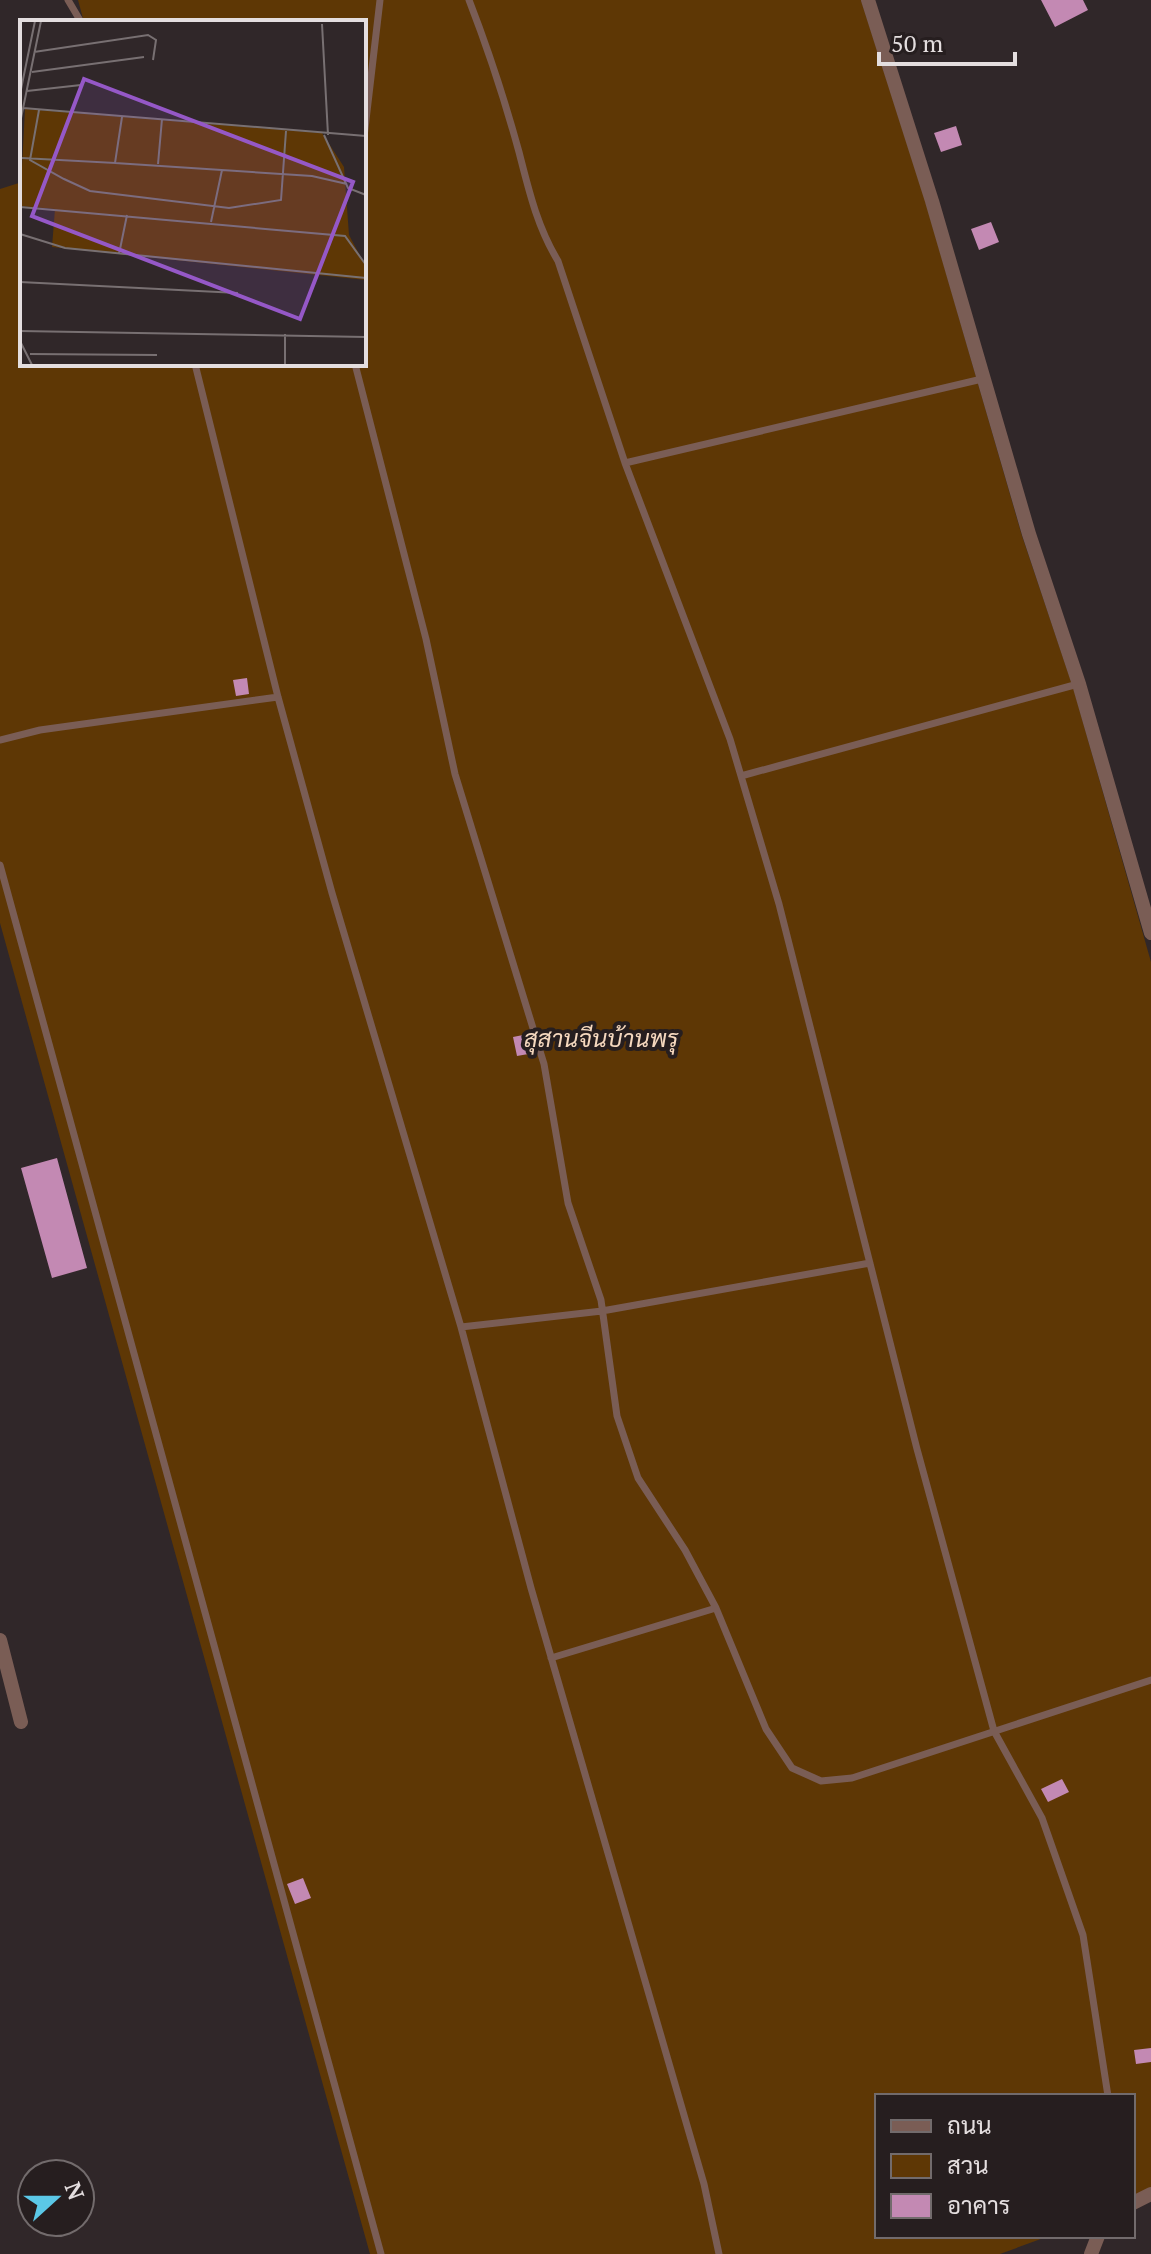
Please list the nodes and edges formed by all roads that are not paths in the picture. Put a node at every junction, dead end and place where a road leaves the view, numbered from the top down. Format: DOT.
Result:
graph roads {
  1 [pos="68,0"];
  2 [pos="380,0"];
  3 [pos="469,0"];
  4 [pos="868,0"];
  5 [pos="80,20"];
  6 [pos="366,120"];
  7 [pos="195,366"];
  8 [pos="356,366"];
  9 [pos="982,379"];
  10 [pos="625,463"];
  11 [pos="1079,684"];
  12 [pos="278,697"];
  13 [pos="0,740"];
  14 [pos="741,776"];
  15 [pos="0,865"];
  16 [pos="1151,933"];
  17 [pos="870,1263"];
  18 [pos="602,1311"];
  19 [pos="461,1327"];
  20 [pos="716,1608"];
  21 [pos="0,1640"];
  22 [pos="551,1658"];
  23 [pos="1151,1680"];
  24 [pos="21,1722"];
  25 [pos="994,1731"];
  26 [pos="1108,2094"];
  27 [pos="381,2254"];
  28 [pos="719,2254"];
  1 -- 5 [label="lane"];
  2 -- 6 [label="lane"];
  3 -- 10 [label="lane"];
  4 -- 9 [label="street"];
  7 -- 12 [label="lane"];
  8 -- 18 [label="lane"];
  9 -- 10 [label="lane"];
  9 -- 11 [label="street"];
  10 -- 14 [label="lane"];
  11 -- 14 [label="lane"];
  11 -- 16 [label="street"];
  12 -- 13 [label="lane"];
  12 -- 19 [label="lane"];
  14 -- 17 [label="lane"];
  15 -- 27 [label="lane"];
  17 -- 18 [label="lane"];
  17 -- 25 [label="lane"];
  18 -- 19 [label="lane"];
  18 -- 20 [label="lane"];
  19 -- 22 [label="lane"];
  20 -- 22 [label="lane"];
  20 -- 25 [label="lane"];
  21 -- 24 [label="street"];
  22 -- 28 [label="lane"];
  23 -- 25 [label="lane"];
  25 -- 26 [label="lane"];
}
